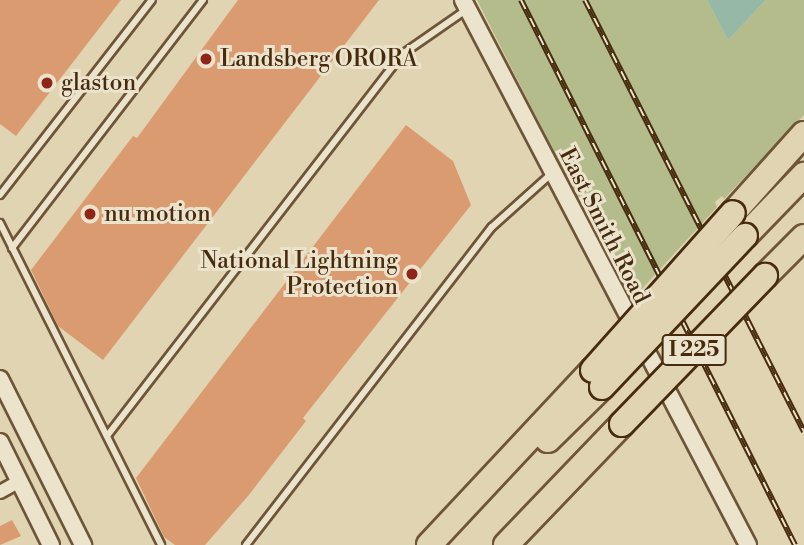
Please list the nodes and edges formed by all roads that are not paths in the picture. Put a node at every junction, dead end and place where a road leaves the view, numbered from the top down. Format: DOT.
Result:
graph roads {
  1 [pos="152,0"];
  2 [pos="203,0"];
  3 [pos="465,5"];
  4 [pos="804,134"];
  5 [pos="552,174"];
  6 [pos="804,175"];
  7 [pos="0,195"];
  8 [pos="0,223"];
  9 [pos="804,237"];
  10 [pos="12,248"];
  11 [pos="597,378"];
  12 [pos="0,379"];
  13 [pos="107,436"];
  14 [pos="0,442"];
  15 [pos="20,481"];
  16 [pos="0,492"];
  17 [pos="51,545"];
  18 [pos="83,545"];
  19 [pos="161,545"];
  20 [pos="246,545"];
  21 [pos="429,545"];
  22 [pos="442,545"];
  23 [pos="506,545"];
  24 [pos="747,545"];
  1 -- 7 [label="lane"];
  2 -- 10 [label="lane"];
  3 -- 5 [label="street, East Smith Road"];
  3 -- 13 [label="lane"];
  4 -- 11 [label="highway, bridge"];
  5 -- 20 [label="lane"];
  5 -- 24 [label="street, East Smith Road"];
  6 -- 11 [label="highway, bridge"];
  8 -- 10 [label="lane"];
  9 -- 23 [label="highway, I 225, bridge"];
  10 -- 13 [label="lane"];
  11 -- 21 [label="highway"];
  11 -- 22 [label="highway"];
  12 -- 18 [label="street"];
  13 -- 19 [label="lane"];
  14 -- 15 [label="street"];
  15 -- 16 [label="street"];
  15 -- 17 [label="street"];
}
